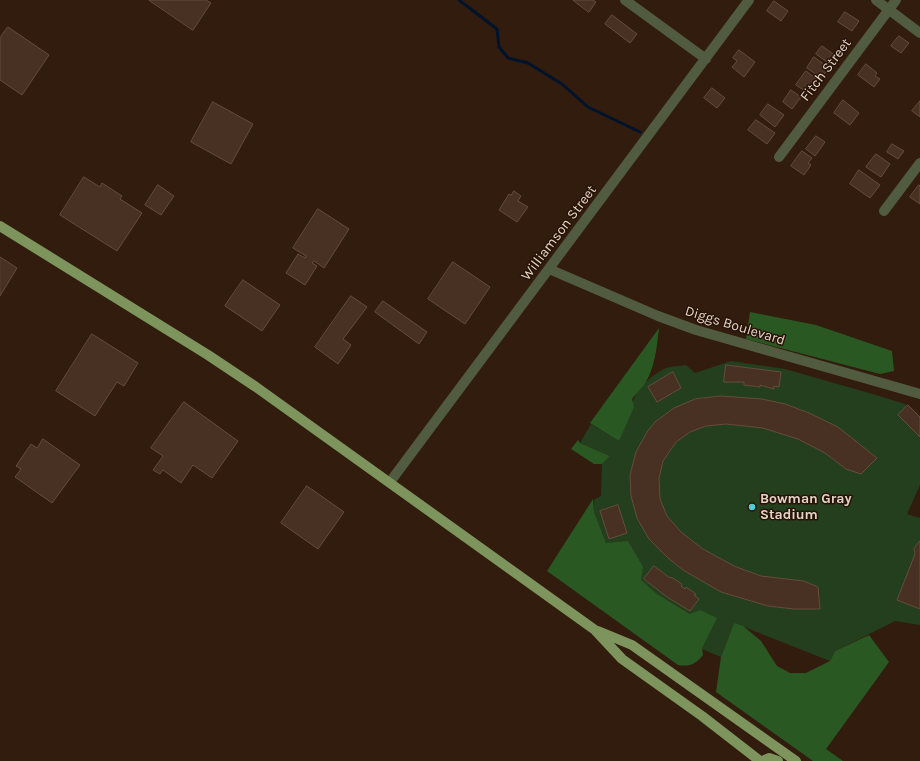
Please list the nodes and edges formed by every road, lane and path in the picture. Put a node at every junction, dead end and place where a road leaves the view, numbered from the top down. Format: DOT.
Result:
graph roads {
  1 [pos="625,0"];
  2 [pos="749,0"];
  3 [pos="876,0"];
  4 [pos="896,0"];
  5 [pos="889,10"];
  6 [pos="920,33"];
  7 [pos="706,59"];
  8 [pos="779,157"];
  9 [pos="920,163"];
  10 [pos="884,211"];
  11 [pos="0,226"];
  12 [pos="550,269"];
  13 [pos="920,391"];
  14 [pos="390,482"];
  15 [pos="595,630"];
  16 [pos="761,761"];
  17 [pos="778,761"];
  18 [pos="796,761"];
  1 -- 7 [label="street"];
  2 -- 7 [label="street, Williamson Street"];
  3 -- 5 [label="street"];
  4 -- 5 [label="street, Fitch Street"];
  5 -- 6 [label="street"];
  5 -- 8 [label="street, Fitch Street"];
  7 -- 12 [label="street, Williamson Street"];
  9 -- 10 [label="street"];
  11 -- 14 [label="main road"];
  12 -- 13 [label="street, Diggs Boulevard"];
  12 -- 14 [label="street, Williamson Street"];
  14 -- 15 [label="main road"];
  15 -- 16 [label="main road"];
  15 -- 18 [label="main road"];
  16 -- 17 [label="main road"];
}
